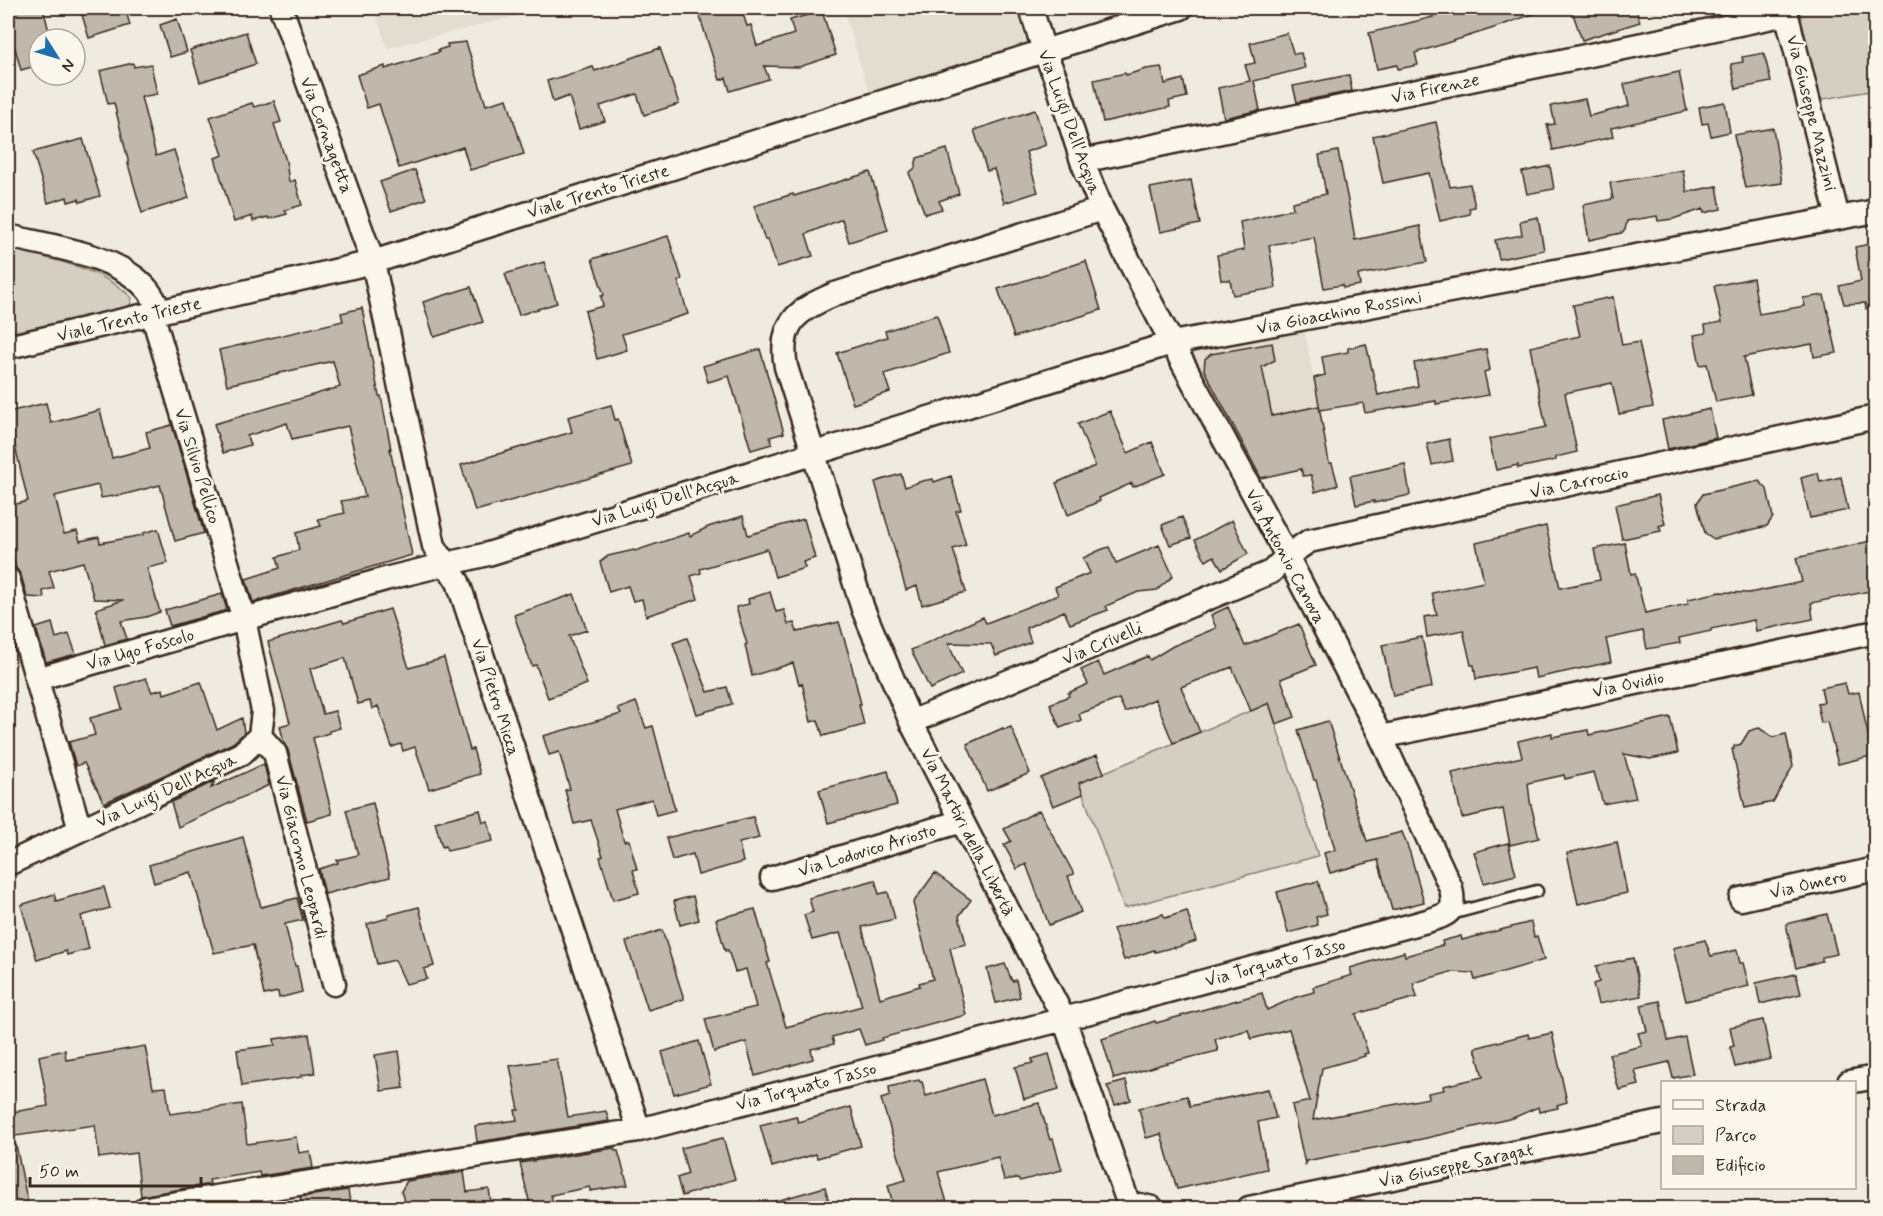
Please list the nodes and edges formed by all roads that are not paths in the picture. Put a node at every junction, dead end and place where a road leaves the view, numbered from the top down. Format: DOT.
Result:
graph roads {
  1 [pos="281,8"];
  2 [pos="1031,8"];
  3 [pos="1181,8"];
  4 [pos="1786,11"];
  5 [pos="1044,51"];
  6 [pos="1082,161"];
  7 [pos="1102,209"];
  8 [pos="1875,211"];
  9 [pos="1838,218"];
  10 [pos="8,236"];
  11 [pos="373,262"];
  12 [pos="156,312"];
  13 [pos="1172,343"];
  14 [pos="8,347"];
  15 [pos="1875,417"];
  16 [pos="814,453"];
  17 [pos="1287,556"];
  18 [pos="446,563"];
  19 [pos="8,579"];
  20 [pos="244,619"];
  21 [pos="1875,632"];
  22 [pos="37,679"];
  23 [pos="911,722"];
  24 [pos="260,736"];
  25 [pos="1381,737"];
  26 [pos="962,821"];
  27 [pos="80,830"];
  28 [pos="8,864"];
  29 [pos="1875,869"];
  30 [pos="772,878"];
  31 [pos="1537,891"];
  32 [pos="1741,899"];
  33 [pos="1449,912"];
  34 [pos="334,984"];
  35 [pos="1064,1019"];
  36 [pos="1875,1077"];
  37 [pos="1856,1081"];
  38 [pos="1661,1122"];
  39 [pos="639,1130"];
  40 [pos="146,1209"];
  41 [pos="1131,1209"];
  42 [pos="1152,1209"];
  43 [pos="1249,1209"];
  1 -- 11 [label="street, Via Cornagetta"];
  2 -- 5 [label="street, Via Luigi Dell'Acqua"];
  3 -- 5 [label="street, Viale Trento Trieste"];
  4 -- 6 [label="street, Via Firenze"];
  4 -- 9 [label="street, Via Giuseppe Mazzini"];
  5 -- 6 [label="street, Via Luigi Dell'Acqua"];
  5 -- 11 [label="street, Viale Trento Trieste"];
  6 -- 7 [label="street, Via Luigi Dell'Acqua"];
  7 -- 13 [label="street, Via Antonio Canova"];
  7 -- 16 [label="street, Via Luigi Dell'Acqua"];
  8 -- 9 [label="street, Via Gioacchino Rossini"];
  9 -- 13 [label="street, Via Gioacchino Rossini"];
  10 -- 12 [label="street, Via Silvio Pellico"];
  11 -- 12 [label="street, Viale Trento Trieste"];
  11 -- 18 [label="street, Via Pietro Micca"];
  12 -- 14 [label="street, Viale Trento Trieste"];
  12 -- 20 [label="street, Via Silvio Pellico"];
  13 -- 16 [label="street, Via Gioacchino Rossini"];
  13 -- 17 [label="street, Via Antonio Canova"];
  15 -- 17 [label="street, Via Carroccio"];
  16 -- 18 [label="street, Via Luigi Dell'Acqua"];
  16 -- 23 [label="street, Via Martiri della Libertà"];
  17 -- 23 [label="street, Via Crivelli"];
  17 -- 25 [label="street, Via Antonio Canova"];
  18 -- 20 [label="street, Via Luigi Dell'Acqua"];
  18 -- 39 [label="street, Via Pietro Micca"];
  19 -- 22 [label="street"];
  20 -- 22 [label="street, Via Ugo Foscolo"];
  20 -- 24 [label="street"];
  21 -- 25 [label="street, Via Ovidio"];
  22 -- 27 [label="street"];
  23 -- 26 [label="street, Via Martiri della Libertà"];
  24 -- 27 [label="street, Via Luigi Dell'Acqua"];
  24 -- 34 [label="street, Via Giacomo Leopardi"];
  25 -- 33 [label="street, Via Antonio Canova"];
  26 -- 30 [label="street, Via Lodovico Ariosto"];
  26 -- 35 [label="street, Via Martiri della Libertà"];
  27 -- 28 [label="street, Via Luigi Dell'Acqua"];
  29 -- 32 [label="street, Via Omero"];
  31 -- 33 [label="lane"];
  33 -- 35 [label="street, Via Torquato Tasso"];
  35 -- 39 [label="street, Via Torquato Tasso"];
  35 -- 41 [label="street, Via Martiri della Libertà"];
  36 -- 37 [label="street"];
  38 -- 43 [label="street, Via Giuseppe Saragat"];
  39 -- 40 [label="street, Via Torquato Tasso"];
  41 -- 42 [label="street"];
}
